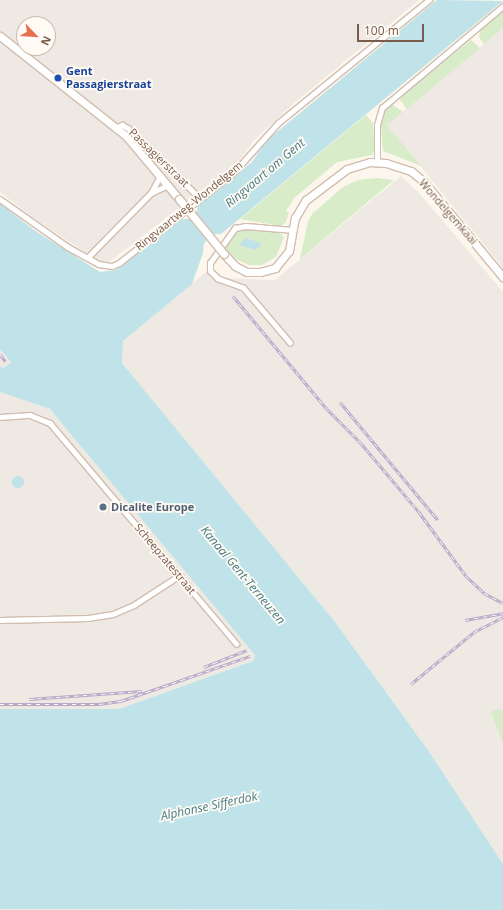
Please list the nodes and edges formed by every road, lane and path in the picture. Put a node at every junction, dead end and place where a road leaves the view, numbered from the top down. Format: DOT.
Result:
graph roads {
  1 [pos="429,0"];
  2 [pos="503,6"];
  3 [pos="0,36"];
  4 [pos="116,128"];
  5 [pos="377,162"];
  6 [pos="160,176"];
  7 [pos="168,186"];
  8 [pos="151,193"];
  9 [pos="200,198"];
  10 [pos="0,199"];
  11 [pos="293,230"];
  12 [pos="88,257"];
  13 [pos="503,277"];
  14 [pos="290,343"];
  15 [pos="0,417"];
  16 [pos="180,575"];
  17 [pos="0,620"];
  18 [pos="236,644"];
  1 -- 9 [label="street, Ringvaartweg-Wondelgem"];
  2 -- 5 [label="street"];
  3 -- 4 [label="main road, Wondelgemkaai"];
  4 -- 6 [label="main road, Wondelgemkaai"];
  4 -- 9 [label="street, Passagierstraat"];
  5 -- 11 [label="main road, Wondelgemkaai"];
  5 -- 13 [label="main road, Wondelgemkaai"];
  6 -- 7 [label="main road, Wondelgemkaai"];
  6 -- 8 [label="street"];
  7 -- 8 [label="street"];
  7 -- 11 [label="main road, Wondelgemkaai, bridge"];
  8 -- 12 [label="street"];
  9 -- 12 [label="street, Ringvaartweg-Wondelgem"];
  10 -- 12 [label="street"];
  11 -- 14 [label="street"];
  15 -- 16 [label="street, Scheepzatestraat"];
  16 -- 17 [label="street"];
  16 -- 18 [label="street, Scheepzatestraat"];
}
